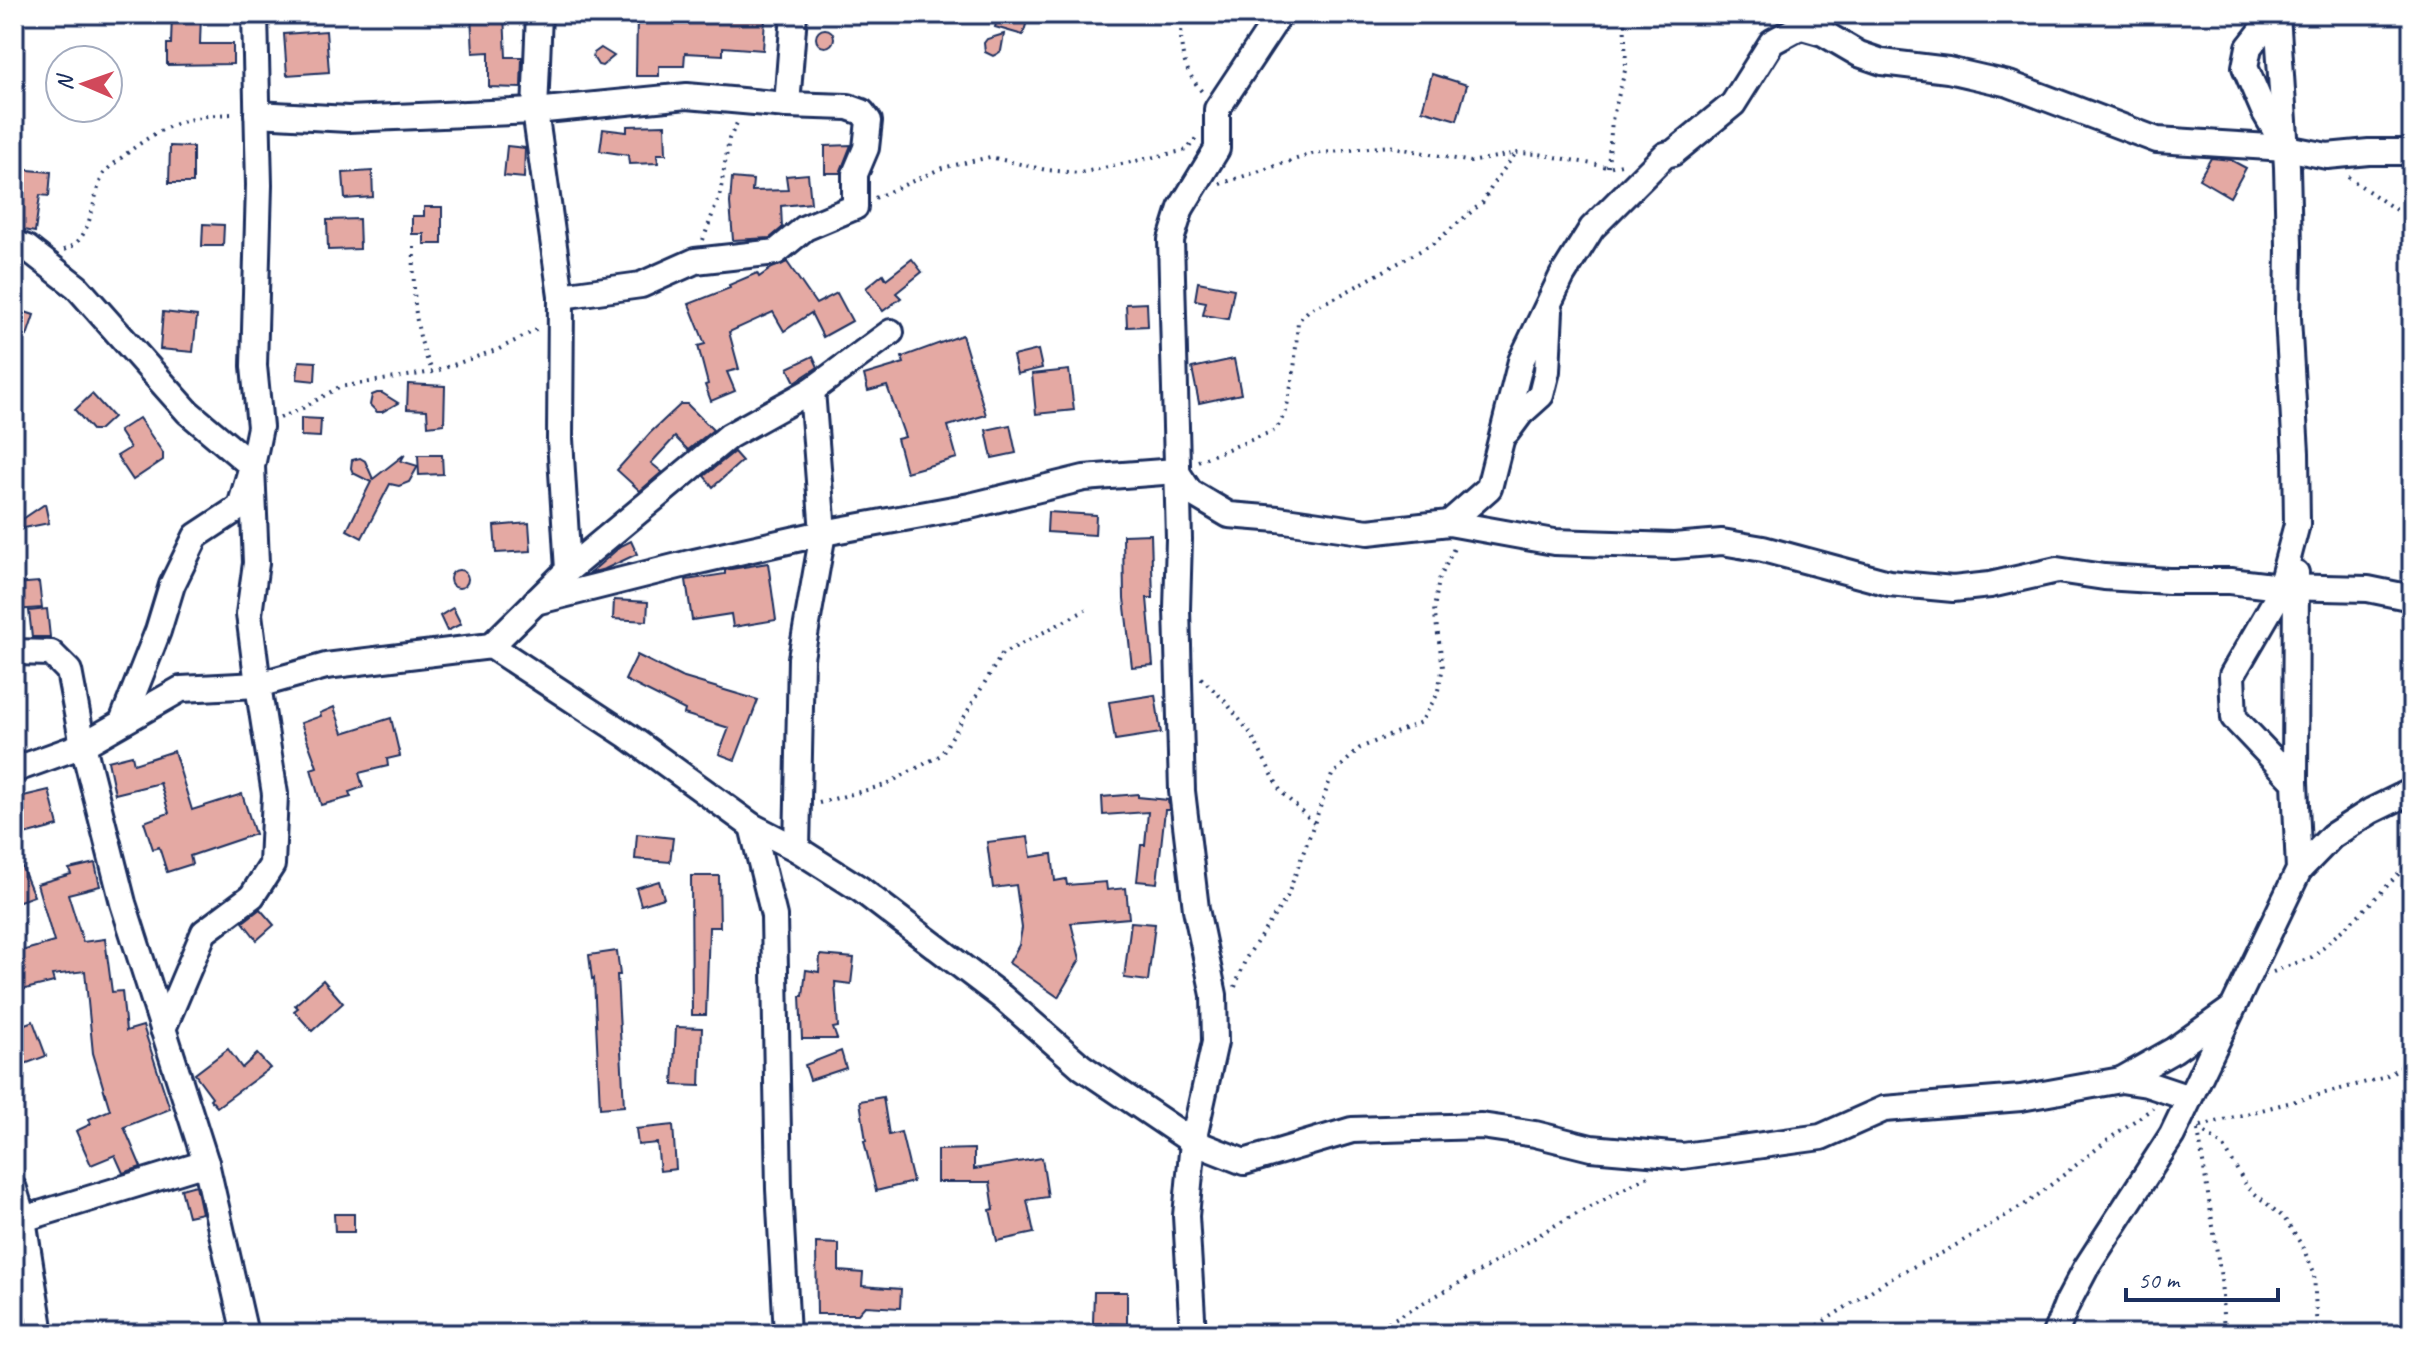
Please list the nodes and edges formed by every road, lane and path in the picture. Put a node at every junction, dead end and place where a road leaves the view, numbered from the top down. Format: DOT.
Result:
graph roads {
  1 [pos="255,14"];
  2 [pos="539,14"];
  3 [pos="794,14"];
  4 [pos="1182,14"];
  5 [pos="1280,14"];
  6 [pos="1624,14"];
  7 [pos="1824,14"];
  8 [pos="2276,14"];
  9 [pos="1802,27"];
  10 [pos="747,101"];
  11 [pos="787,105"];
  12 [pos="1217,109"];
  13 [pos="535,111"];
  14 [pos="257,114"];
  15 [pos="2286,148"];
  16 [pos="2412,152"];
  17 [pos="1516,153"];
  18 [pos="1665,155"];
  19 [pos="1608,167"];
  20 [pos="2339,172"];
  21 [pos="1218,185"];
  22 [pos="855,207"];
  23 [pos="2412,221"];
  24 [pos="20,246"];
  25 [pos="414,247"];
  26 [pos="695,261"];
  27 [pos="561,296"];
  28 [pos="540,329"];
  29 [pos="891,332"];
  30 [pos="433,372"];
  31 [pos="812,390"];
  32 [pos="260,427"];
  33 [pos="252,466"];
  34 [pos="1176,471"];
  35 [pos="1457,524"];
  36 [pos="823,533"];
  37 [pos="568,570"];
  38 [pos="2288,587"];
  39 [pos="2412,598"];
  40 [pos="535,602"];
  41 [pos="1086,610"];
  42 [pos="491,646"];
  43 [pos="14,652"];
  44 [pos="1179,658"];
  45 [pos="258,685"];
  46 [pos="122,722"];
  47 [pos="83,745"];
  48 [pos="14,770"];
  49 [pos="2295,782"];
  50 [pos="2412,791"];
  51 [pos="797,809"];
  52 [pos="1314,823"];
  53 [pos="752,826"];
  54 [pos="797,849"];
  55 [pos="2412,860"];
  56 [pos="2299,870"];
  57 [pos="2244,984"];
  58 [pos="1230,1000"];
  59 [pos="2232,1009"];
  60 [pos="163,1029"];
  61 [pos="2412,1061"];
  62 [pos="2121,1080"];
  63 [pos="2182,1096"];
  64 [pos="2197,1127"];
  65 [pos="1193,1142"];
  66 [pos="1683,1156"];
  67 [pos="206,1163"];
  68 [pos="14,1189"];
  69 [pos="23,1219"];
  70 [pos="41,1334"];
  71 [pos="245,1334"];
  72 [pos="787,1334"];
  73 [pos="1193,1334"];
  74 [pos="1367,1334"];
  75 [pos="1804,1334"];
  76 [pos="2055,1334"];
  77 [pos="2224,1334"];
  78 [pos="2317,1334"];
  1 -- 14 [label="street"];
  2 -- 13 [label="street"];
  3 -- 11 [label="street"];
  4 -- 12 [label="path"];
  5 -- 12 [label="street"];
  6 -- 19 [label="path"];
  7 -- 9 [label="street"];
  8 -- 15 [label="street"];
  8 -- 15 [label="street"];
  9 -- 15 [label="street"];
  9 -- 18 [label="street"];
  10 -- 11 [label="street"];
  10 -- 13 [label="street"];
  10 -- 26 [label="path"];
  11 -- 22 [label="street"];
  12 -- 22 [label="path"];
  12 -- 34 [label="street"];
  13 -- 14 [label="street"];
  13 -- 27 [label="street"];
  14 -- 24 [label="path"];
  14 -- 32 [label="street"];
  15 -- 16 [label="street"];
  15 -- 38 [label="street"];
  17 -- 19 [label="path"];
  17 -- 21 [label="path"];
  17 -- 34 [label="path"];
  18 -- 19 [label="path"];
  18 -- 35 [label="street"];
  20 -- 23 [label="path"];
  22 -- 26 [label="street"];
  24 -- 33 [label="street"];
  25 -- 30 [label="path"];
  26 -- 27 [label="street"];
  27 -- 37 [label="street"];
  28 -- 30 [label="path"];
  29 -- 31 [label="street"];
  30 -- 32 [label="path"];
  31 -- 36 [label="street"];
  31 -- 37 [label="street"];
  32 -- 33 [label="street"];
  33 -- 45 [label="street"];
  33 -- 46 [label="street"];
  34 -- 35 [label="street"];
  34 -- 36 [label="street"];
  34 -- 44 [label="street"];
  35 -- 38 [label="street"];
  35 -- 52 [label="path"];
  36 -- 40 [label="street"];
  36 -- 51 [label="street"];
  37 -- 40 [label="street"];
  38 -- 39 [label="street"];
  38 -- 49 [label="street"];
  38 -- 49 [label="street"];
  40 -- 42 [label="street"];
  41 -- 51 [label="path"];
  42 -- 45 [label="street"];
  42 -- 53 [label="street"];
  43 -- 47 [label="street"];
  44 -- 52 [label="path"];
  44 -- 65 [label="street"];
  45 -- 46 [label="street"];
  45 -- 60 [label="street"];
  46 -- 47 [label="street"];
  47 -- 48 [label="street"];
  47 -- 60 [label="street"];
  49 -- 56 [label="street"];
  50 -- 56 [label="street"];
  51 -- 54 [label="street"];
  52 -- 58 [label="path"];
  53 -- 54 [label="street"];
  53 -- 72 [label="street"];
  54 -- 65 [label="street"];
  55 -- 57 [label="path"];
  56 -- 57 [label="street"];
  57 -- 59 [label="street"];
  59 -- 62 [label="street"];
  59 -- 63 [label="street"];
  60 -- 67 [label="street"];
  61 -- 64 [label="path"];
  62 -- 63 [label="street"];
  62 -- 66 [label="street"];
  63 -- 75 [label="path"];
  63 -- 76 [label="street"];
  64 -- 77 [label="path"];
  64 -- 78 [label="path"];
  65 -- 66 [label="street"];
  65 -- 73 [label="street"];
  66 -- 74 [label="path"];
  67 -- 69 [label="street"];
  67 -- 71 [label="street"];
  68 -- 69 [label="street"];
  69 -- 70 [label="street"];
}
